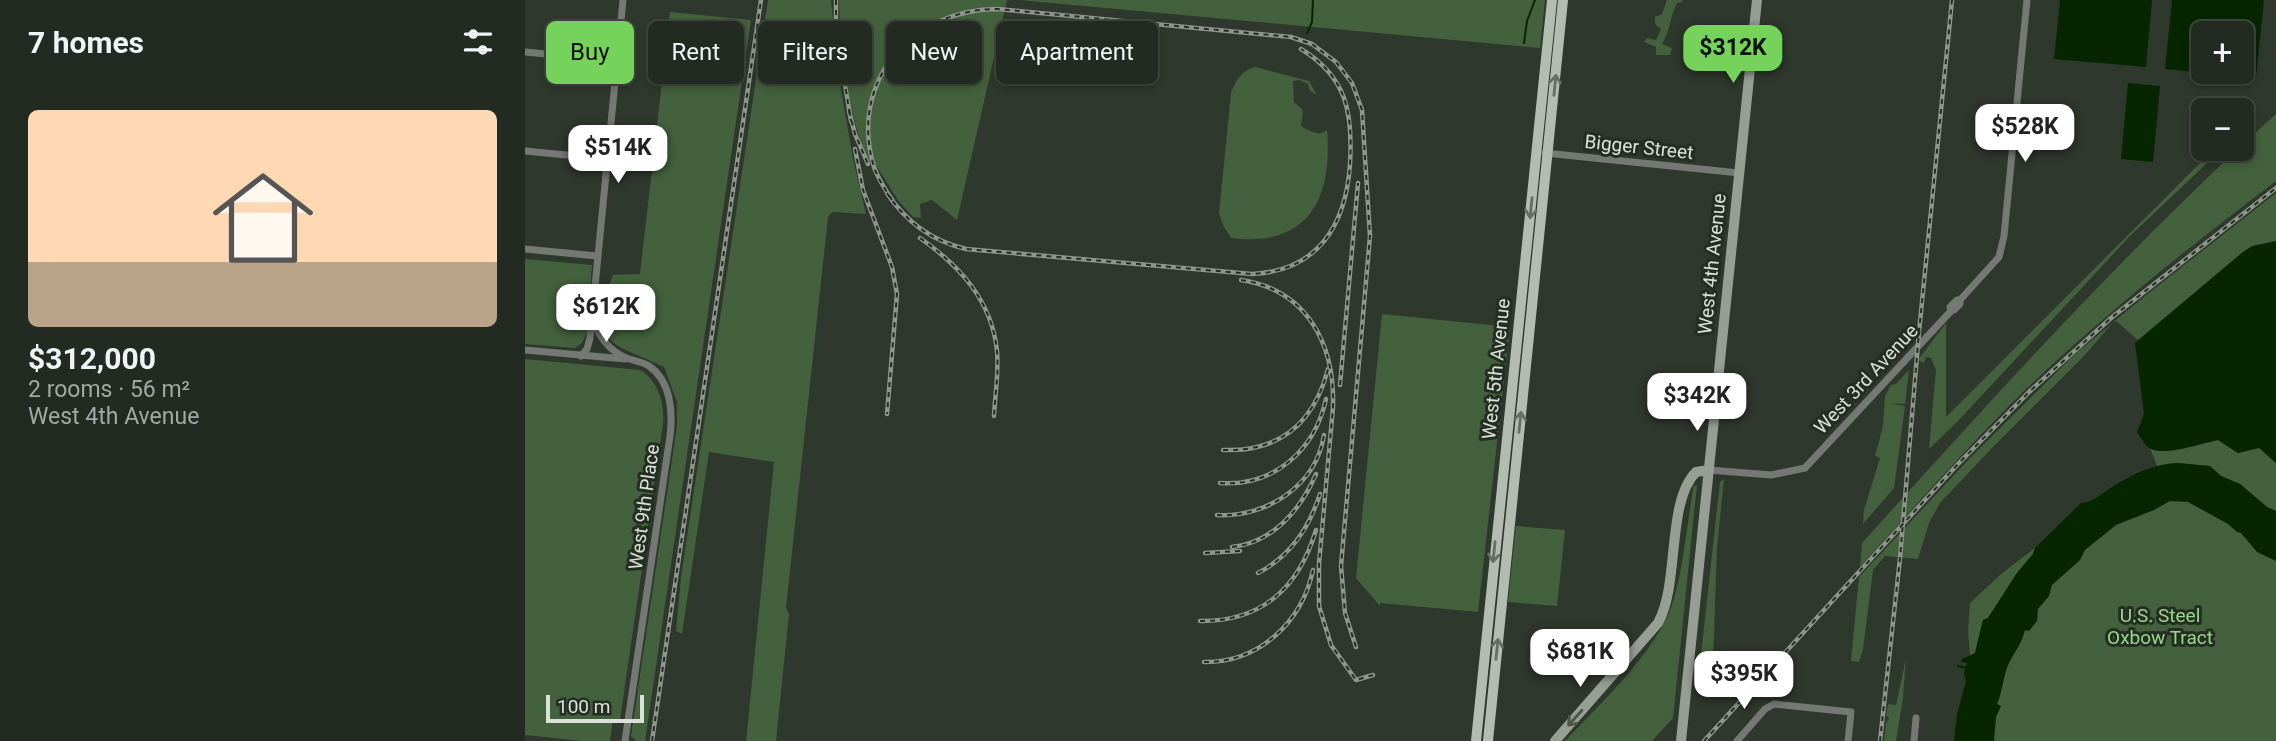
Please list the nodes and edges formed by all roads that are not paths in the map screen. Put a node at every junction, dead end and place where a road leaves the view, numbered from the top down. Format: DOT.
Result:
graph roads {
  1 [pos="623,0"];
  2 [pos="1552,0"];
  3 [pos="1563,0"];
  4 [pos="1757,0"];
  5 [pos="2027,0"];
  6 [pos="621,21"];
  7 [pos="525,52"];
  8 [pos="546,54"];
  9 [pos="615,84"];
  10 [pos="525,151"];
  11 [pos="1542,152"];
  12 [pos="607,159"];
  13 [pos="1739,173"];
  14 [pos="525,249"];
  15 [pos="597,256"];
  16 [pos="1531,265"];
  17 [pos="592,314"];
  18 [pos="525,350"];
  19 [pos="581,356"];
  20 [pos="630,359"];
  21 [pos="1709,470"];
  22 [pos="1498,520"];
  23 [pos="1510,521"];
  24 [pos="1487,688"];
  25 [pos="1916,718"];
  26 [pos="625,741"];
  27 [pos="1476,741"];
  28 [pos="1488,741"];
  29 [pos="1555,741"];
  30 [pos="1681,741"];
  31 [pos="1737,741"];
  32 [pos="1848,741"];
  33 [pos="1914,741"];
  1 -- 6 [label="street"];
  2 -- 11 [label="main road, West 5th Avenue"];
  11 -- 3 [label="main road, West 5th Avenue, one-way"];
  4 -- 13 [label="main road, West 4th Avenue"];
  5 -- 21 [label="street, West 3rd Avenue"];
  7 -- 8 [label="street"];
  9 -- 12 [label="street"];
  10 -- 12 [label="street"];
  11 -- 13 [label="street, Bigger Street"];
  11 -- 16 [label="main road, West 5th Avenue"];
  12 -- 15 [label="street"];
  13 -- 21 [label="main road, West 4th Avenue"];
  14 -- 15 [label="street"];
  15 -- 17 [label="street"];
  16 -- 22 [label="main road, West 5th Avenue"];
  23 -- 16 [label="main road, West 5th Avenue, one-way"];
  17 -- 19 [label="street"];
  17 -- 20 [label="street, West 9th Place"];
  18 -- 19 [label="street"];
  19 -- 20 [label="street"];
  20 -- 26 [label="street, West 9th Place"];
  21 -- 29 [label="main road, one-way"];
  21 -- 30 [label="main road, West 4th Avenue"];
  22 -- 23 [label="main road"];
  22 -- 24 [label="main road, West 5th Avenue, one-way"];
  24 -- 23 [label="main road, West 5th Avenue, one-way"];
  24 -- 27 [label="main road, West 5th Avenue"];
  24 -- 28 [label="main road, West 5th Avenue"];
  25 -- 33 [label="street"];
  31 -- 32 [label="street"];
}
